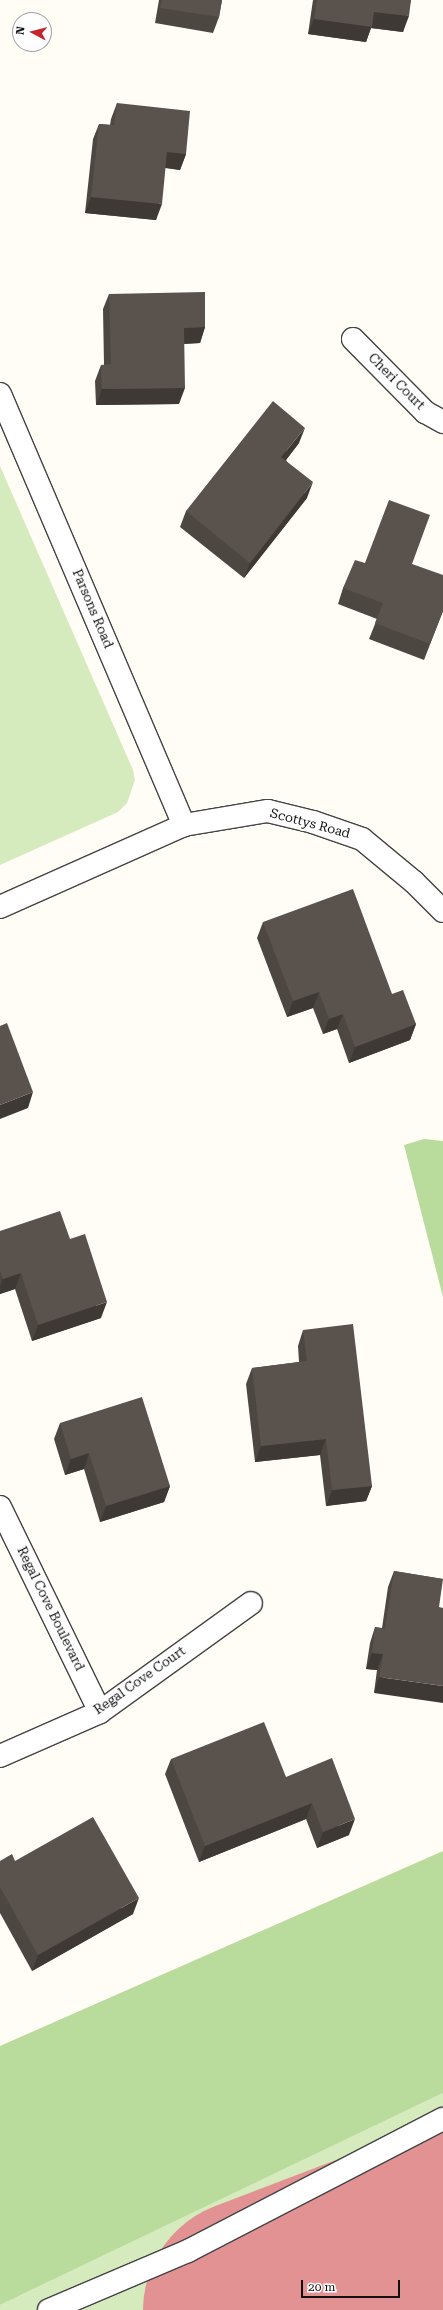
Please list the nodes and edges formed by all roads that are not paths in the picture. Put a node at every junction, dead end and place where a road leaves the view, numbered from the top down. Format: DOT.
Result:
graph roads {
  1 [pos="353,339"];
  2 [pos="0,394"];
  3 [pos="443,422"];
  4 [pos="184,825"];
  5 [pos="0,907"];
  6 [pos="443,911"];
  7 [pos="0,1507"];
  8 [pos="251,1603"];
  9 [pos="100,1712"];
  10 [pos="0,1756"];
  11 [pos="443,2119"];
  12 [pos="49,2310"];
  1 -- 3 [label="street, Cheri Court"];
  2 -- 4 [label="street, Parsons Road"];
  4 -- 5 [label="street, Scottys Road"];
  4 -- 6 [label="street, Scottys Road"];
  7 -- 9 [label="street, Regal Cove Boulevard"];
  8 -- 9 [label="street, Regal Cove Court"];
  9 -- 10 [label="street, Regal Cove Court"];
  11 -- 12 [label="street"];
}
